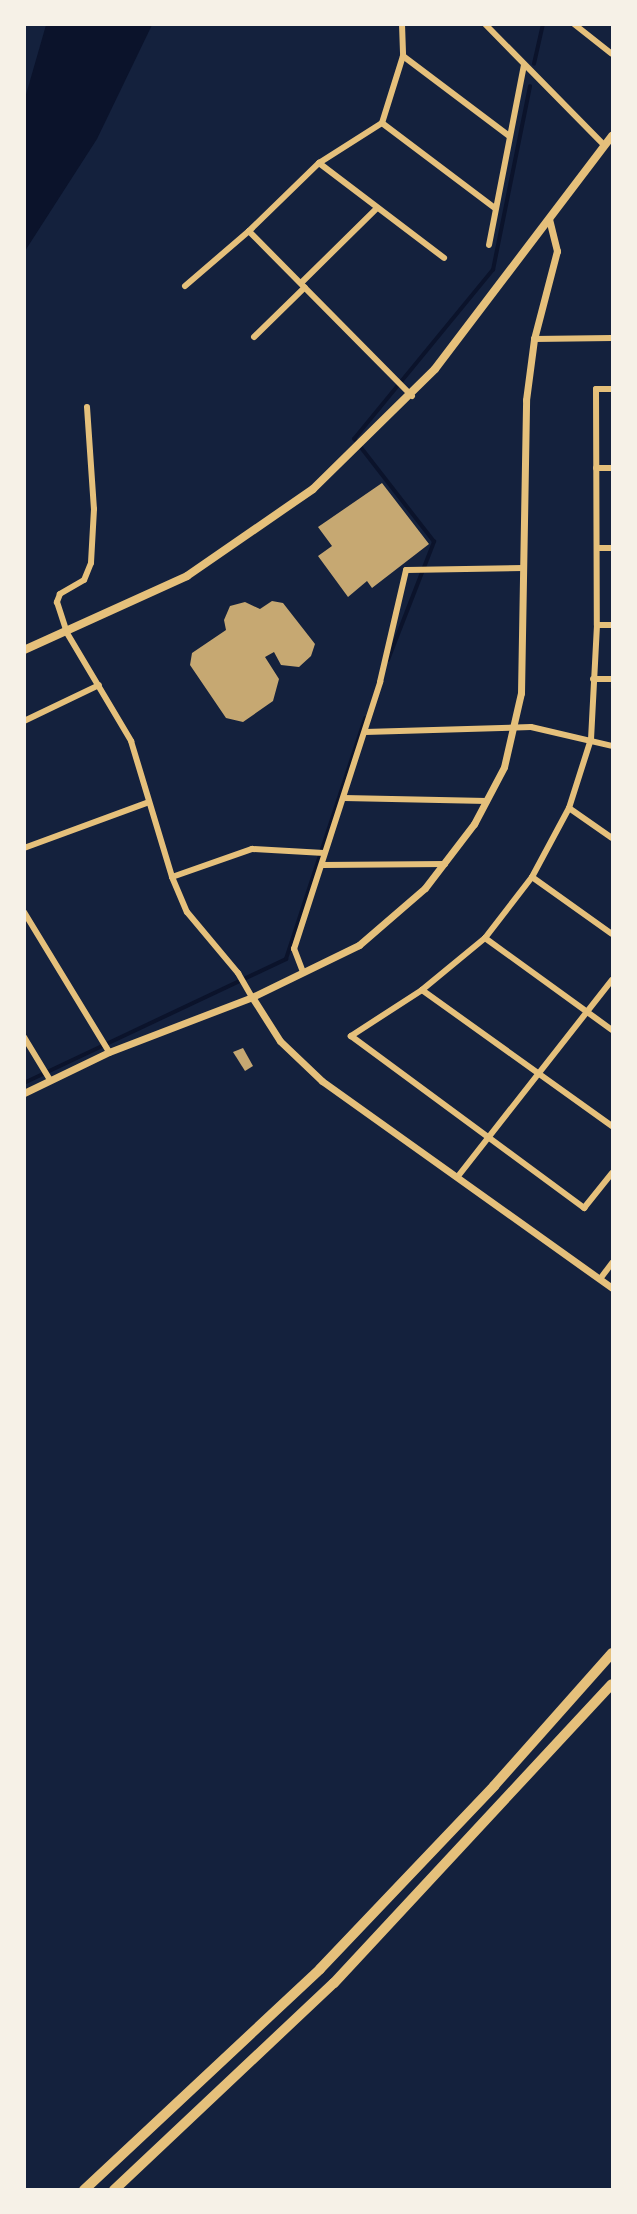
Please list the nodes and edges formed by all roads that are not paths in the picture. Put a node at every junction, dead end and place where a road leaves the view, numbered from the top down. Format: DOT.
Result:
graph roads {
  1 [pos="402,24"];
  2 [pos="485,24"];
  3 [pos="573,24"];
  4 [pos="612,54"];
  5 [pos="403,56"];
  6 [pos="524,65"];
  7 [pos="382,123"];
  8 [pos="509,136"];
  9 [pos="612,136"];
  10 [pos="605,146"];
  11 [pos="319,163"];
  12 [pos="377,208"];
  13 [pos="495,208"];
  14 [pos="549,220"];
  15 [pos="249,231"];
  16 [pos="489,245"];
  17 [pos="444,258"];
  18 [pos="303,285"];
  19 [pos="185,286"];
  20 [pos="254,337"];
  21 [pos="612,338"];
  22 [pos="534,339"];
  23 [pos="612,389"];
  24 [pos="412,396"];
  25 [pos="87,407"];
  26 [pos="596,468"];
  27 [pos="612,468"];
  28 [pos="597,548"];
  29 [pos="612,548"];
  30 [pos="523,568"];
  31 [pos="597,625"];
  32 [pos="612,625"];
  33 [pos="67,633"];
  34 [pos="24,650"];
  35 [pos="593,679"];
  36 [pos="612,679"];
  37 [pos="99,685"];
  38 [pos="24,720"];
  39 [pos="515,727"];
  40 [pos="365,732"];
  41 [pos="591,738"];
  42 [pos="612,746"];
  43 [pos="344,799"];
  44 [pos="487,800"];
  45 [pos="149,802"];
  46 [pos="569,808"];
  47 [pos="612,838"];
  48 [pos="24,848"];
  49 [pos="324,853"];
  50 [pos="445,864"];
  51 [pos="321,865"];
  52 [pos="172,877"];
  53 [pos="532,877"];
  54 [pos="25,916"];
  55 [pos="612,934"];
  56 [pos="485,938"];
  57 [pos="303,972"];
  58 [pos="612,980"];
  59 [pos="422,990"];
  60 [pos="252,997"];
  61 [pos="587,1012"];
  62 [pos="612,1030"];
  63 [pos="24,1037"];
  64 [pos="109,1052"];
  65 [pos="540,1074"];
  66 [pos="50,1080"];
  67 [pos="24,1093"];
  68 [pos="612,1126"];
  69 [pos="491,1136"];
  70 [pos="612,1173"];
  71 [pos="458,1175"];
  72 [pos="612,1263"];
  73 [pos="600,1279"];
  74 [pos="612,1288"];
  75 [pos="612,1653"];
  76 [pos="612,1684"];
  77 [pos="84,2189"];
  78 [pos="114,2189"];
  1 -- 5 [label="street"];
  2 -- 6 [label="street"];
  3 -- 4 [label="street"];
  5 -- 7 [label="street"];
  5 -- 8 [label="street"];
  6 -- 8 [label="street"];
  6 -- 10 [label="street"];
  7 -- 11 [label="street"];
  7 -- 13 [label="street"];
  8 -- 13 [label="street"];
  9 -- 10 [label="main road"];
  10 -- 14 [label="main road"];
  11 -- 12 [label="street"];
  11 -- 15 [label="street"];
  12 -- 17 [label="street"];
  12 -- 18 [label="street"];
  13 -- 16 [label="street"];
  14 -- 22 [label="street"];
  14 -- 24 [label="main road"];
  15 -- 18 [label="street"];
  15 -- 19 [label="street"];
  18 -- 20 [label="street"];
  18 -- 24 [label="street"];
  21 -- 22 [label="street"];
  22 -- 30 [label="street"];
  23 -- 26 [label="street"];
  24 -- 33 [label="main road"];
  25 -- 33 [label="street"];
  26 -- 27 [label="street"];
  26 -- 28 [label="street"];
  28 -- 29 [label="street"];
  28 -- 31 [label="street"];
  30 -- 39 [label="street"];
  30 -- 40 [label="street"];
  31 -- 32 [label="street"];
  31 -- 35 [label="street"];
  33 -- 34 [label="main road"];
  33 -- 37 [label="street"];
  35 -- 36 [label="street"];
  35 -- 41 [label="street"];
  37 -- 38 [label="street"];
  37 -- 45 [label="street"];
  39 -- 40 [label="street"];
  39 -- 41 [label="street"];
  39 -- 44 [label="street"];
  40 -- 43 [label="street"];
  41 -- 42 [label="street"];
  41 -- 46 [label="street"];
  43 -- 44 [label="street"];
  43 -- 49 [label="street"];
  44 -- 50 [label="street"];
  45 -- 48 [label="street"];
  45 -- 52 [label="street"];
  46 -- 47 [label="street"];
  46 -- 53 [label="street"];
  49 -- 51 [label="street"];
  49 -- 52 [label="street"];
  50 -- 51 [label="street"];
  50 -- 57 [label="street"];
  51 -- 57 [label="street"];
  52 -- 60 [label="street"];
  53 -- 55 [label="street"];
  53 -- 56 [label="street"];
  54 -- 64 [label="street"];
  56 -- 59 [label="street"];
  56 -- 61 [label="street"];
  57 -- 60 [label="street"];
  58 -- 61 [label="street"];
  59 -- 65 [label="street"];
  59 -- 69 [label="street"];
  60 -- 64 [label="street"];
  60 -- 71 [label="street"];
  61 -- 62 [label="street"];
  61 -- 65 [label="street"];
  63 -- 66 [label="street"];
  64 -- 66 [label="street"];
  65 -- 68 [label="street"];
  65 -- 69 [label="street"];
  66 -- 67 [label="street"];
  69 -- 70 [label="street"];
  69 -- 71 [label="street"];
  71 -- 73 [label="street"];
  72 -- 73 [label="street"];
  73 -- 74 [label="street"];
  75 -- 77 [label="highway"];
  76 -- 78 [label="highway"];
}
